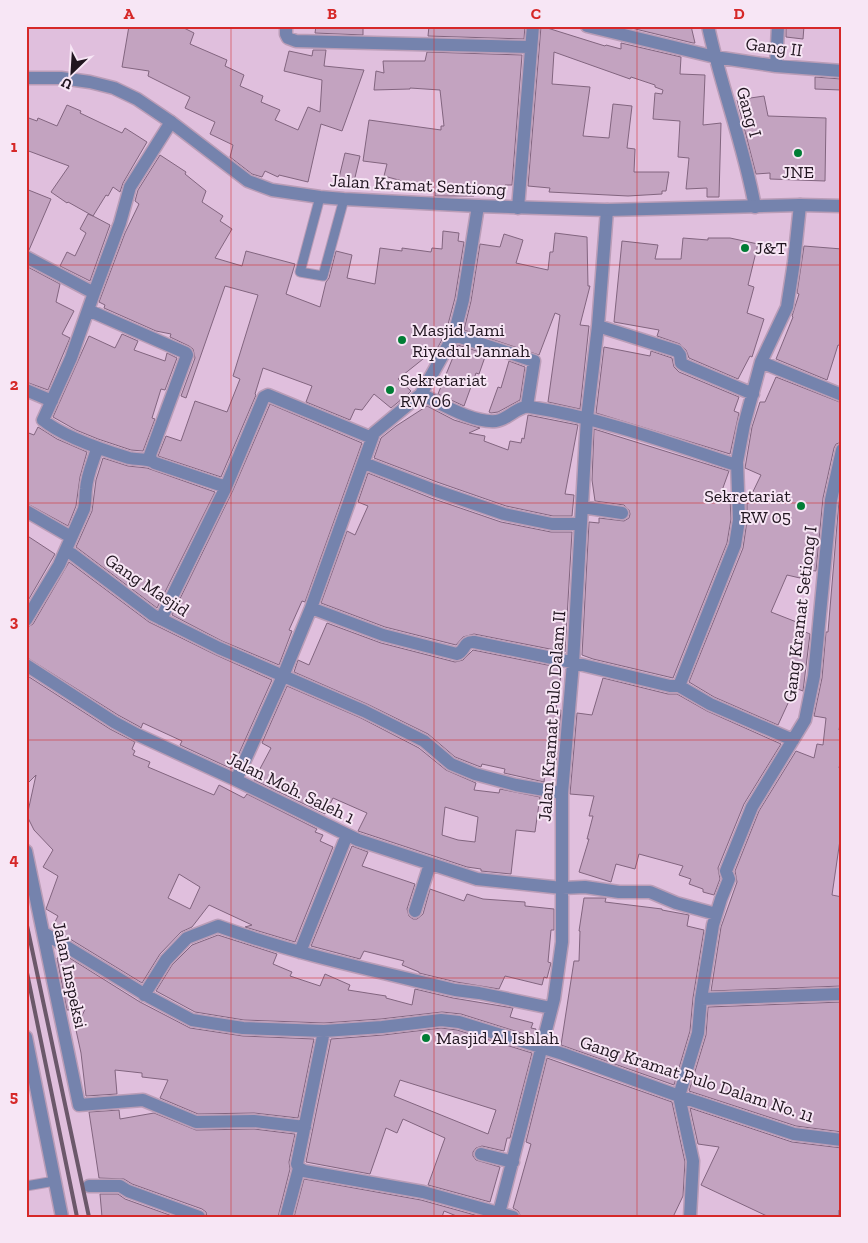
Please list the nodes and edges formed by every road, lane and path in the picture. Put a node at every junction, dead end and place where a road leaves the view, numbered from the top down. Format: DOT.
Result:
graph roads {
  1 [pos="286,26"];
  2 [pos="533,26"];
  3 [pos="587,26"];
  4 [pos="708,26"];
  5 [pos="778,26"];
  6 [pos="530,47"];
  7 [pos="715,57"];
  8 [pos="776,66"];
  9 [pos="842,71"];
  10 [pos="26,78"];
  11 [pos="171,122"];
  12 [pos="320,197"];
  13 [pos="344,199"];
  14 [pos="800,205"];
  15 [pos="478,206"];
  16 [pos="842,206"];
  17 [pos="755,207"];
  18 [pos="518,208"];
  19 [pos="607,210"];
  20 [pos="26,257"];
  21 [pos="94,293"];
  22 [pos="88,310"];
  23 [pos="598,326"];
  24 [pos="454,335"];
  25 [pos="761,362"];
  26 [pos="26,390"];
  27 [pos="421,394"];
  28 [pos="753,394"];
  29 [pos="842,394"];
  30 [pos="52,401"];
  31 [pos="527,406"];
  32 [pos="587,418"];
  33 [pos="372,438"];
  34 [pos="97,449"];
  35 [pos="842,450"];
  36 [pos="151,460"];
  37 [pos="737,462"];
  38 [pos="364,463"];
  39 [pos="226,487"];
  40 [pos="582,507"];
  41 [pos="26,511"];
  42 [pos="622,513"];
  43 [pos="581,524"];
  44 [pos="71,537"];
  45 [pos="66,551"];
  46 [pos="311,608"];
  47 [pos="161,619"];
  48 [pos="26,620"];
  49 [pos="573,663"];
  50 [pos="26,666"];
  51 [pos="283,676"];
  52 [pos="679,686"];
  53 [pos="793,740"];
  54 [pos="236,780"];
  55 [pos="562,793"];
  56 [pos="347,835"];
  57 [pos="26,851"];
  58 [pos="430,864"];
  59 [pos="562,888"];
  60 [pos="415,911"];
  61 [pos="716,914"];
  62 [pos="44,933"];
  63 [pos="300,952"];
  64 [pos="144,994"];
  65 [pos="842,994"];
  66 [pos="701,999"];
  67 [pos="551,1008"];
  68 [pos="324,1030"];
  69 [pos="26,1037"];
  70 [pos="542,1047"];
  71 [pos="679,1096"];
  72 [pos="305,1127"];
  73 [pos="842,1140"];
  74 [pos="481,1154"];
  75 [pos="513,1162"];
  76 [pos="299,1168"];
  77 [pos="55,1181"];
  78 [pos="26,1186"];
  79 [pos="89,1186"];
  80 [pos="499,1215"];
  81 [pos="62,1217"];
  82 [pos="200,1217"];
  83 [pos="286,1217"];
  84 [pos="513,1217"];
  85 [pos="690,1217"];
  1 -- 6 [label="street"];
  2 -- 6 [label="street"];
  3 -- 7 [label="street, Gang II"];
  4 -- 7 [label="street, Gang I"];
  5 -- 8 [label="street"];
  6 -- 18 [label="street"];
  7 -- 8 [label="street, Gang II"];
  7 -- 17 [label="street, Gang I"];
  8 -- 9 [label="street, Gang II"];
  10 -- 11 [label="street, Jalan Kramat Sentiong"];
  11 -- 12 [label="street, Jalan Kramat Sentiong"];
  11 -- 21 [label="street"];
  12 -- 13 [label="street, Jalan Kramat Sentiong"];
  12 -- 13 [label="lane"];
  13 -- 15 [label="street, Jalan Kramat Sentiong"];
  14 -- 16 [label="street, Jalan Kramat Sentiong"];
  14 -- 17 [label="street, Jalan Kramat Sentiong"];
  14 -- 25 [label="street"];
  15 -- 18 [label="street, Jalan Kramat Sentiong"];
  15 -- 24 [label="street"];
  17 -- 19 [label="street, Jalan Kramat Sentiong"];
  18 -- 19 [label="street, Jalan Kramat Sentiong"];
  19 -- 23 [label="street, Jalan Kramat Pulo Dalam II"];
  20 -- 21 [label="street"];
  21 -- 22 [label="street"];
  22 -- 30 [label="street"];
  22 -- 36 [label="street"];
  23 -- 28 [label="street"];
  23 -- 32 [label="street, Jalan Kramat Pulo Dalam II"];
  24 -- 27 [label="street"];
  24 -- 31 [label="street"];
  25 -- 28 [label="street"];
  25 -- 29 [label="street"];
  26 -- 30 [label="street"];
  27 -- 31 [label="street"];
  27 -- 33 [label="street"];
  28 -- 37 [label="street"];
  30 -- 34 [label="street"];
  31 -- 32 [label="street"];
  32 -- 37 [label="street"];
  32 -- 40 [label="street, Jalan Kramat Pulo Dalam II"];
  33 -- 38 [label="street"];
  33 -- 39 [label="street"];
  34 -- 36 [label="street"];
  34 -- 44 [label="street"];
  35 -- 53 [label="street, Gang Kramat Setiong I"];
  36 -- 39 [label="street"];
  37 -- 52 [label="street"];
  38 -- 43 [label="street"];
  38 -- 46 [label="street"];
  39 -- 47 [label="street"];
  40 -- 42 [label="street"];
  40 -- 43 [label="street, Jalan Kramat Pulo Dalam II"];
  41 -- 44 [label="street"];
  43 -- 49 [label="street, Jalan Kramat Pulo Dalam II"];
  44 -- 45 [label="street"];
  45 -- 47 [label="street, Gang Masjid"];
  45 -- 48 [label="street"];
  46 -- 49 [label="street"];
  46 -- 51 [label="street"];
  47 -- 51 [label="street, Gang Masjid"];
  49 -- 52 [label="street"];
  49 -- 55 [label="street, Jalan Kramat Pulo Dalam II"];
  50 -- 54 [label="street, Jalan Moh. Saleh 1"];
  51 -- 54 [label="street"];
  51 -- 55 [label="street, Gang Masjid"];
  52 -- 53 [label="street"];
  53 -- 61 [label="street, Gang Kramat Setiong I"];
  54 -- 56 [label="street, Jalan Moh. Saleh 1"];
  55 -- 59 [label="street, Jalan Kramat Pulo Dalam II"];
  56 -- 58 [label="street, Jalan Moh. Saleh 1"];
  56 -- 63 [label="street"];
  57 -- 62 [label="street, Jalan Inspeksi"];
  58 -- 59 [label="street, Jalan Moh. Saleh 1"];
  58 -- 60 [label="street"];
  59 -- 61 [label="street, Jalan Moh. Saleh 1"];
  59 -- 67 [label="street, Jalan Kramat Pulo Dalam II"];
  61 -- 66 [label="street, Gang Kramat Setiong I"];
  62 -- 64 [label="street, Gang Kramat Pulo Dalam No. 11"];
  62 -- 72 [label="street, Jalan Inspeksi"];
  63 -- 64 [label="street"];
  63 -- 67 [label="street"];
  64 -- 68 [label="street, Gang Kramat Pulo Dalam No. 11"];
  65 -- 66 [label="street"];
  66 -- 71 [label="street, Gang Kramat Setiong I"];
  67 -- 70 [label="street, Jalan Kramat Pulo Dalam II"];
  68 -- 70 [label="street, Gang Kramat Pulo Dalam No. 11"];
  68 -- 72 [label="street"];
  69 -- 77 [label="street"];
  70 -- 71 [label="street, Gang Kramat Pulo Dalam No. 11"];
  70 -- 75 [label="street, Jalan Kramat Pulo Dalam II"];
  71 -- 73 [label="street, Gang Kramat Pulo Dalam No. 11"];
  71 -- 85 [label="street"];
  72 -- 76 [label="street"];
  74 -- 75 [label="street"];
  75 -- 80 [label="street, Jalan Kramat Pulo Dalam II"];
  76 -- 80 [label="street"];
  76 -- 83 [label="street"];
  77 -- 78 [label="lane"];
  77 -- 81 [label="street"];
  79 -- 82 [label="street"];
  80 -- 84 [label="street"];
}
